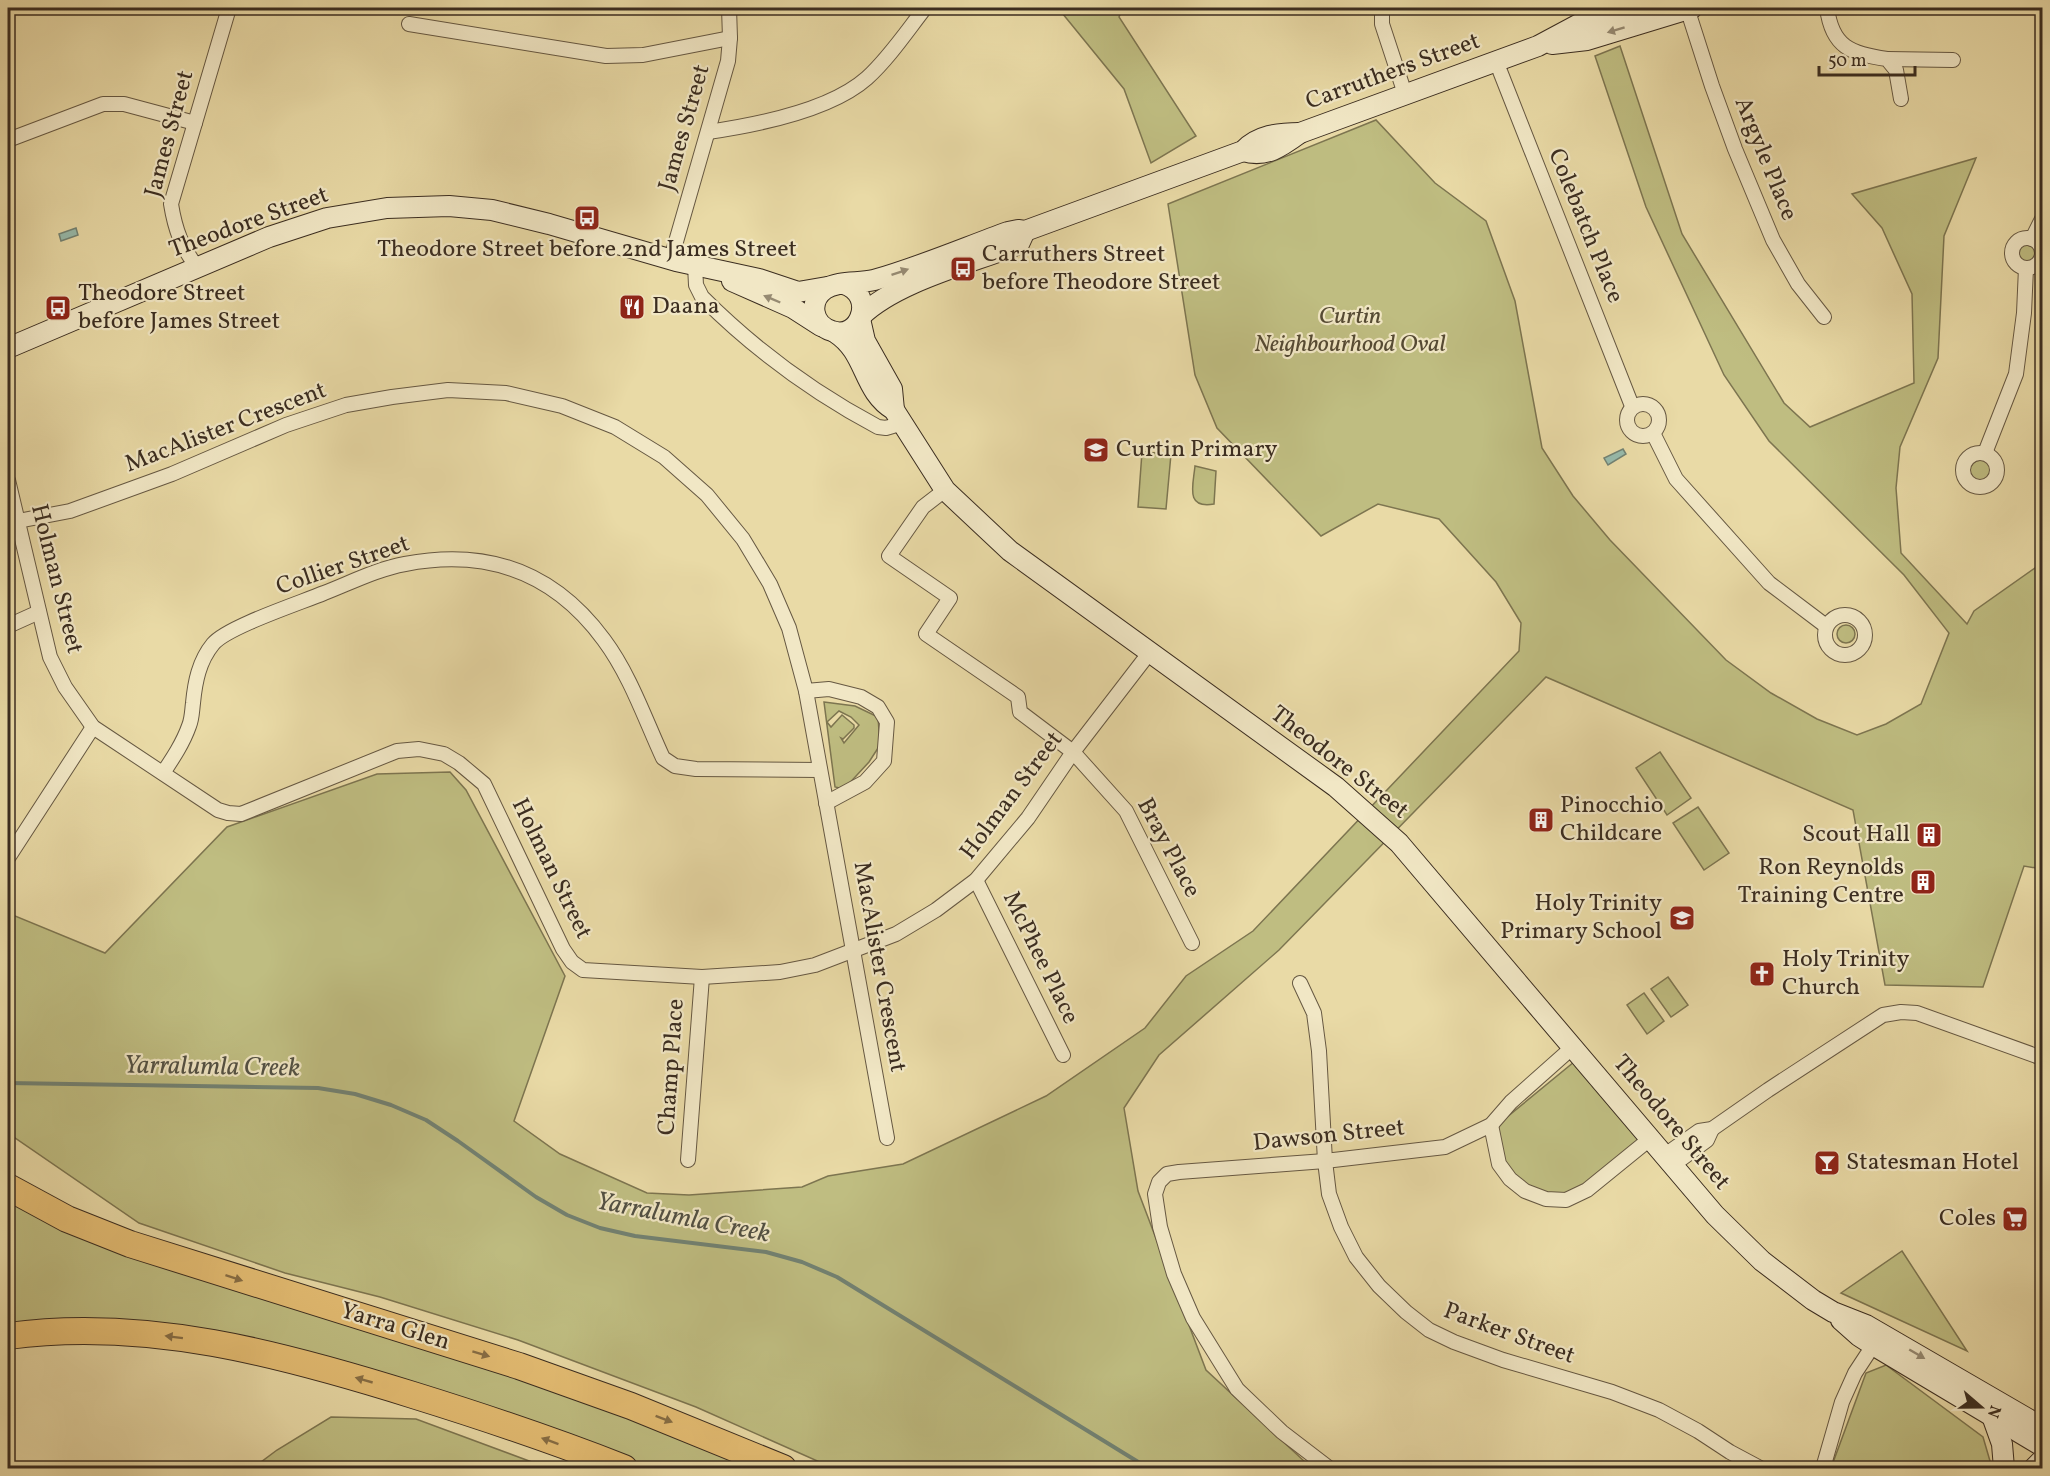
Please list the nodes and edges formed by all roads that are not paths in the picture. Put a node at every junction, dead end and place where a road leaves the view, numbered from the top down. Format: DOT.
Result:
graph roads {
  1 [pos="229,8"];
  2 [pos="729,8"];
  3 [pos="925,8"];
  4 [pos="1382,8"];
  5 [pos="1628,8"];
  6 [pos="1689,8"];
  7 [pos="1827,8"];
  8 [pos="409,24"];
  9 [pos="730,38"];
  10 [pos="1538,46"];
  11 [pos="1887,59"];
  12 [pos="1953,60"];
  13 [pos="1496,61"];
  14 [pos="1405,94"];
  15 [pos="1900,99"];
  16 [pos="195,123"];
  17 [pos="708,132"];
  18 [pos="8,140"];
  19 [pos="2043,219"];
  20 [pos="1025,231"];
  21 [pos="2032,239"];
  22 [pos="671,259"];
  23 [pos="701,267"];
  24 [pos="198,268"];
  25 [pos="2026,268"];
  26 [pos="835,286"];
  27 [pos="1824,317"];
  28 [pos="860,318"];
  29 [pos="830,330"];
  30 [pos="8,348"];
  31 [pos="1632,406"];
  32 [pos="899,416"];
  33 [pos="1653,433"];
  34 [pos="1985,453"];
  35 [pos="8,480"];
  36 [pos="945,490"];
  37 [pos="18,520"];
  38 [pos="39,612"];
  39 [pos="8,626"];
  40 [pos="1826,626"];
  41 [pos="1150,652"];
  42 [pos="806,691"];
  43 [pos="93,727"];
  44 [pos="1072,752"];
  45 [pos="820,770"];
  46 [pos="163,773"];
  47 [pos="826,803"];
  48 [pos="8,858"];
  49 [pos="976,880"];
  50 [pos="1192,944"];
  51 [pos="853,951"];
  52 [pos="702,977"];
  53 [pos="1300,983"];
  54 [pos="1574,1046"];
  55 [pos="1063,1055"];
  56 [pos="2043,1058"];
  57 [pos="1491,1125"];
  58 [pos="887,1138"];
  59 [pos="1651,1138"];
  60 [pos="688,1160"];
  61 [pos="1669,1160"];
  62 [pos="1325,1161"];
  63 [pos="8,1179"];
  64 [pos="8,1187"];
  65 [pos="179,1260"];
  66 [pos="8,1336"];
  67 [pos="1877,1340"];
  68 [pos="1992,1416"];
  69 [pos="2043,1427"];
  70 [pos="2043,1444"];
  71 [pos="2043,1460"];
  72 [pos="624,1468"];
  73 [pos="783,1468"];
  74 [pos="1329,1468"];
  75 [pos="1760,1468"];
  76 [pos="1823,1468"];
  77 [pos="2004,1468"];
  78 [pos="2034,1468"];
  1 -- 16 [label="street, James Street"];
  2 -- 9 [label="street, James Street"];
  3 -- 17 [label="street"];
  4 -- 14 [label="street"];
  5 -- 10 [label="main road, Carruthers Street"];
  6 -- 10 [label="main road, Carruthers Street, one-way"];
  6 -- 27 [label="street, Argyle Place"];
  7 -- 11 [label="street"];
  8 -- 9 [label="street"];
  9 -- 17 [label="street, James Street"];
  10 -- 13 [label="main road, Carruthers Street"];
  11 -- 12 [label="street"];
  11 -- 15 [label="street"];
  13 -- 14 [label="main road, Carruthers Street"];
  13 -- 31 [label="street, Colebatch Place"];
  14 -- 20 [label="main road, Carruthers Street"];
  16 -- 18 [label="street"];
  16 -- 24 [label="street, James Street"];
  17 -- 22 [label="street, James Street"];
  19 -- 21 [label="street"];
  26 -- 20 [label="main road, Carruthers Street, one-way"];
  20 -- 28 [label="main road, Carruthers Street"];
  21 -- 25 [label="street"];
  21 -- 25 [label="street"];
  22 -- 23 [label="main road, Theodore Street"];
  22 -- 24 [label="main road, Theodore Street"];
  23 -- 26 [label="main road, Theodore Street"];
  29 -- 23 [label="main road, Theodore Street, one-way"];
  23 -- 32 [label="street"];
  24 -- 30 [label="main road, Theodore Street"];
  25 -- 34 [label="street"];
  26 -- 28 [label="main road"];
  26 -- 29 [label="main road"];
  28 -- 29 [label="main road"];
  28 -- 32 [label="main road, Theodore Street"];
  29 -- 32 [label="main road, Theodore Street"];
  31 -- 33 [label="street, Colebatch Place"];
  31 -- 33 [label="street"];
  32 -- 36 [label="main road, Theodore Street"];
  33 -- 40 [label="street"];
  35 -- 37 [label="street, Holman Street"];
  36 -- 41 [label="main road, Theodore Street"];
  36 -- 44 [label="street, Bray Place"];
  37 -- 38 [label="street, Holman Street"];
  37 -- 42 [label="street, MacAlister Crescent"];
  38 -- 39 [label="street"];
  38 -- 43 [label="street, Holman Street"];
  41 -- 44 [label="street, Holman Street"];
  41 -- 54 [label="main road, Theodore Street"];
  42 -- 45 [label="street, MacAlister Crescent"];
  42 -- 47 [label="street"];
  43 -- 46 [label="street, Holman Street"];
  43 -- 48 [label="street"];
  44 -- 49 [label="street, Holman Street"];
  44 -- 50 [label="street, Bray Place"];
  45 -- 46 [label="street, Collier Street"];
  45 -- 47 [label="street, MacAlister Crescent"];
  46 -- 52 [label="street, Holman Street"];
  47 -- 51 [label="street, MacAlister Crescent"];
  49 -- 51 [label="street, Holman Street"];
  49 -- 55 [label="street, McPhee Place"];
  51 -- 52 [label="street, Holman Street"];
  51 -- 58 [label="street, MacAlister Crescent"];
  52 -- 60 [label="street, Champ Place"];
  53 -- 62 [label="street, Parker Street"];
  54 -- 57 [label="street, Dawson Street"];
  54 -- 59 [label="main road, Theodore Street"];
  56 -- 61 [label="street"];
  57 -- 59 [label="street"];
  57 -- 62 [label="street, Dawson Street"];
  59 -- 61 [label="main road, Theodore Street"];
  61 -- 67 [label="main road, Theodore Street"];
  62 -- 74 [label="street, Dawson Street"];
  62 -- 75 [label="street, Parker Street"];
  63 -- 65 [label="highway"];
  64 -- 65 [label="highway, Yarra Glen"];
  65 -- 73 [label="highway, Yarra Glen, one-way"];
  72 -- 66 [label="highway, one-way"];
  67 -- 68 [label="main road, Theodore Street"];
  67 -- 69 [label="main road, Theodore Street, one-way"];
  67 -- 76 [label="street"];
  68 -- 70 [label="main road, Theodore Street"];
  68 -- 77 [label="main road"];
  71 -- 78 [label="main road"];
}
